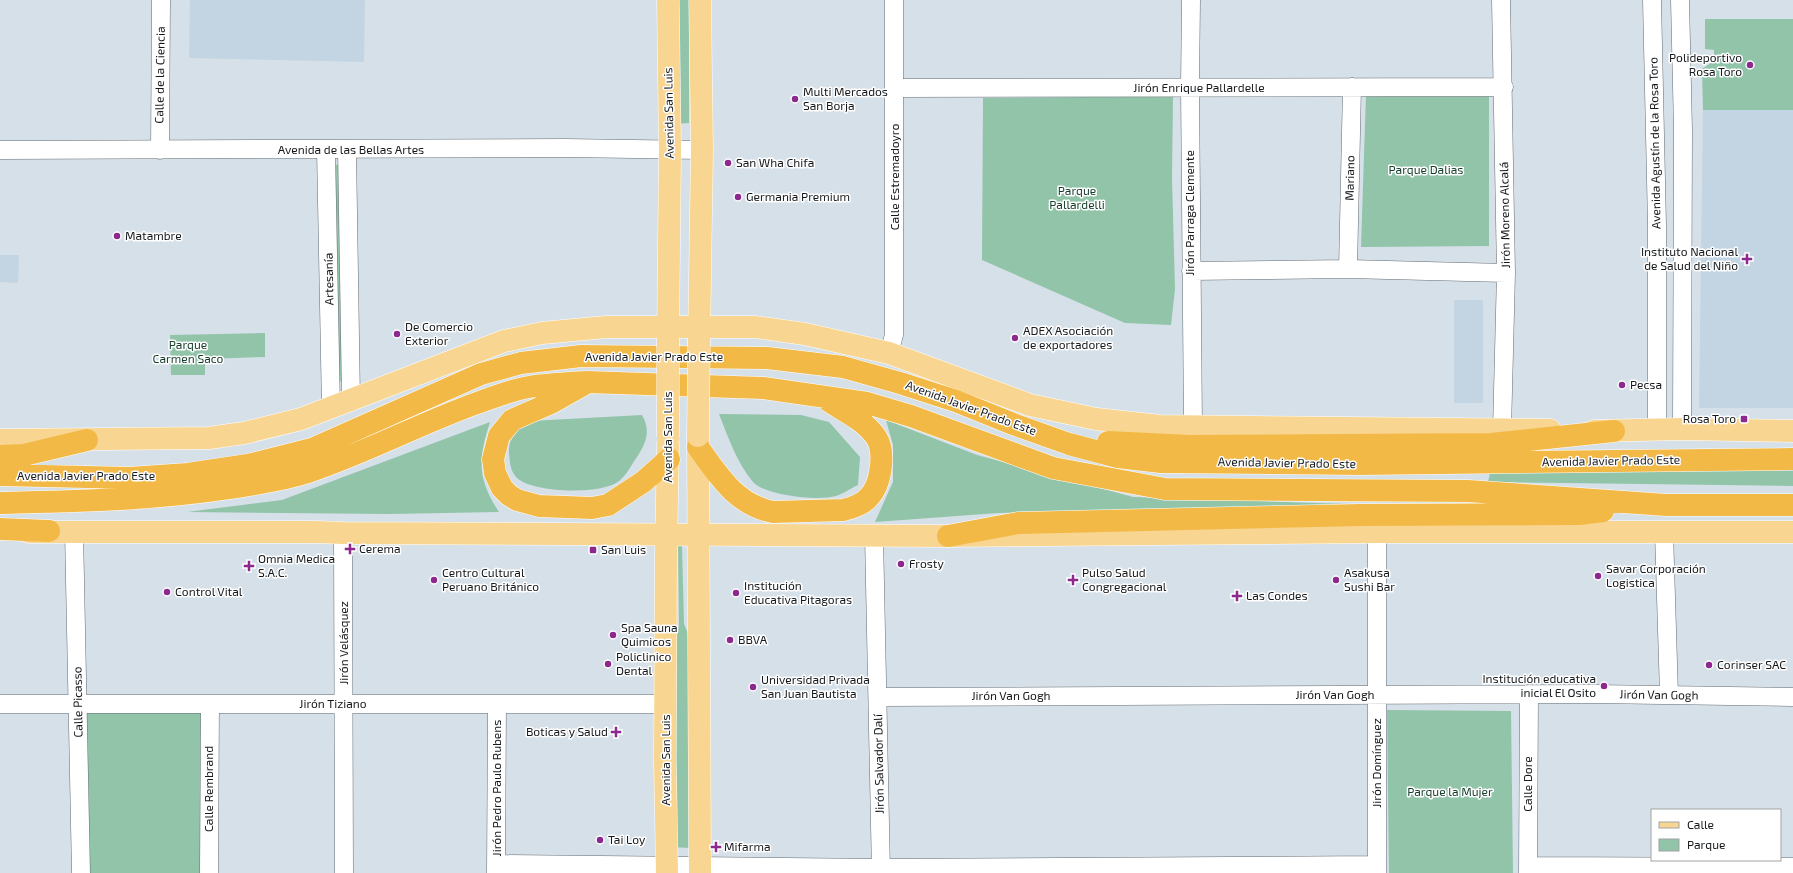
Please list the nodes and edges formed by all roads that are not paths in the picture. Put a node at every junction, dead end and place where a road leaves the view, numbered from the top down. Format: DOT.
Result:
graph roads {
  1 [pos="161,0"];
  2 [pos="668,0"];
  3 [pos="700,0"];
  4 [pos="894,0"];
  5 [pos="1191,0"];
  6 [pos="1501,0"];
  7 [pos="1652,0"];
  8 [pos="1680,0"];
  9 [pos="1352,87"];
  10 [pos="1504,87"];
  11 [pos="895,88"];
  12 [pos="1190,88"];
  13 [pos="0,150"];
  14 [pos="160,150"];
  15 [pos="326,150"];
  16 [pos="347,150"];
  17 [pos="670,150"];
  18 [pos="702,150"];
  19 [pos="1683,234"];
  20 [pos="1657,235"];
  21 [pos="1348,269"];
  22 [pos="1190,271"];
  23 [pos="1506,273"];
  24 [pos="698,335"];
  25 [pos="668,336"];
  26 [pos="889,352"];
  27 [pos="586,382"];
  28 [pos="820,396"];
  29 [pos="341,404"];
  30 [pos="1013,424"];
  31 [pos="1193,426"];
  32 [pos="1682,429"];
  33 [pos="1502,430"];
  34 [pos="1657,430"];
  35 [pos="1614,431"];
  36 [pos="1793,431"];
  37 [pos="0,440"];
  38 [pos="87,440"];
  39 [pos="698,442"];
  40 [pos="0,456"];
  41 [pos="669,459"];
  42 [pos="1793,459"];
  43 [pos="0,475"];
  44 [pos="0,503"];
  45 [pos="1666,505"];
  46 [pos="1793,505"];
  47 [pos="0,529"];
  48 [pos="49,531"];
  49 [pos="74,531"];
  50 [pos="1377,532"];
  51 [pos="1664,532"];
  52 [pos="1793,532"];
  53 [pos="0,533"];
  54 [pos="343,533"];
  55 [pos="666,535"];
  56 [pos="697,535"];
  57 [pos="874,535"];
  58 [pos="948,536"];
  59 [pos="1529,694"];
  60 [pos="1376,695"];
  61 [pos="1669,695"];
  62 [pos="878,696"];
  63 [pos="1793,697"];
  64 [pos="0,704"];
  65 [pos="78,704"];
  66 [pos="210,704"];
  67 [pos="344,704"];
  68 [pos="497,704"];
  69 [pos="666,704"];
  70 [pos="1793,867"];
  71 [pos="496,868"];
  72 [pos="667,869"];
  73 [pos="700,869"];
  74 [pos="1377,869"];
  75 [pos="1528,870"];
  76 [pos="881,871"];
  77 [pos="81,873"];
  78 [pos="209,873"];
  79 [pos="344,873"];
  1 -- 14 [label="street, Calle de la Ciencia"];
  2 -- 17 [label="main road, Avenida San Luis"];
  3 -- 18 [label="main road"];
  4 -- 11 [label="street, Calle Estremadoyro"];
  5 -- 12 [label="street, Jirón Parraga Clemente"];
  6 -- 10 [label="street, Jirón Moreno Alcalá"];
  7 -- 20 [label="street, Avenida Agustín de la Rosa Toro"];
  8 -- 19 [label="street"];
  9 -- 10 [label="street, Jirón Enrique Pallardelle"];
  9 -- 12 [label="street, Jirón Enrique Pallardelle"];
  9 -- 21 [label="street, Mariano"];
  10 -- 23 [label="street, Jirón Moreno Alcalá"];
  11 -- 12 [label="street, Jirón Enrique Pallardelle"];
  11 -- 26 [label="street, Calle Estremadoyro"];
  12 -- 22 [label="street, Jirón Parraga Clemente"];
  13 -- 14 [label="street, Avenida de las Bellas Artes"];
  14 -- 15 [label="street, Avenida de las Bellas Artes"];
  15 -- 16 [label="street, Avenida de las Bellas Artes"];
  15 -- 29 [label="street, Artesanía"];
  16 -- 17 [label="street, Avenida de las Bellas Artes"];
  16 -- 29 [label="street, Artesanía"];
  17 -- 18 [label="street, Avenida de las Bellas Artes"];
  17 -- 25 [label="main road, Avenida San Luis"];
  18 -- 24 [label="main road"];
  19 -- 20 [label="street"];
  19 -- 32 [label="street"];
  20 -- 34 [label="street, Avenida Agustín de la Rosa Toro"];
  21 -- 22 [label="street"];
  21 -- 23 [label="street"];
  22 -- 31 [label="street, Jirón Parraga Clemente"];
  23 -- 33 [label="street, Jirón Moreno Alcalá"];
  24 -- 25 [label="main road, Avenida Javier Prado Este"];
  24 -- 26 [label="main road, Avenida Javier Prado Este"];
  24 -- 39 [label="main road, bridge"];
  25 -- 29 [label="main road, Avenida Javier Prado Este"];
  25 -- 41 [label="main road, Avenida San Luis, bridge"];
  26 -- 31 [label="main road, Avenida Javier Prado Este"];
  27 -- 28 [label="highway, Avenida Javier Prado Este"];
  27 -- 41 [label="highway"];
  27 -- 44 [label="highway, Avenida Javier Prado Este"];
  28 -- 39 [label="highway"];
  28 -- 45 [label="highway, Avenida Javier Prado Este"];
  29 -- 38 [label="main road, Avenida Javier Prado Este"];
  30 -- 35 [label="highway"];
  30 -- 42 [label="highway, Avenida Javier Prado Este"];
  30 -- 43 [label="highway, Avenida Javier Prado Este"];
  31 -- 33 [label="main road, Avenida Javier Prado Este"];
  32 -- 34 [label="main road, Avenida Javier Prado Este"];
  32 -- 36 [label="main road, Avenida Javier Prado Este"];
  33 -- 35 [label="main road, Avenida Javier Prado Este"];
  34 -- 35 [label="main road, Avenida Javier Prado Este"];
  37 -- 38 [label="main road, Avenida Javier Prado Este"];
  38 -- 40 [label="highway"];
  39 -- 56 [label="main road"];
  41 -- 55 [label="main road, Avenida San Luis"];
  45 -- 46 [label="highway, Avenida Javier Prado Este"];
  45 -- 58 [label="highway"];
  47 -- 48 [label="highway"];
  48 -- 49 [label="main road"];
  48 -- 53 [label="main road"];
  49 -- 54 [label="main road"];
  49 -- 65 [label="street, Calle Picasso"];
  50 -- 51 [label="main road"];
  50 -- 58 [label="main road"];
  50 -- 60 [label="street, Jirón Domínguez"];
  51 -- 52 [label="main road"];
  51 -- 61 [label="street"];
  54 -- 55 [label="main road"];
  54 -- 67 [label="street, Jirón Velásquez"];
  55 -- 56 [label="main road"];
  55 -- 69 [label="main road, Avenida San Luis"];
  56 -- 57 [label="main road"];
  56 -- 73 [label="main road"];
  57 -- 58 [label="main road"];
  57 -- 62 [label="street, Jirón Salvador Dalí"];
  59 -- 60 [label="street, Jirón Van Gogh"];
  59 -- 61 [label="street, Jirón Van Gogh"];
  59 -- 75 [label="street, Calle Dore"];
  60 -- 62 [label="street, Jirón Van Gogh"];
  60 -- 74 [label="street, Jirón Domínguez"];
  61 -- 63 [label="street, Jirón Van Gogh"];
  62 -- 76 [label="street, Jirón Salvador Dalí"];
  64 -- 65 [label="street, Jirón Tiziano"];
  65 -- 66 [label="street, Jirón Tiziano"];
  65 -- 77 [label="street, Calle Picasso"];
  66 -- 67 [label="street, Jirón Tiziano"];
  66 -- 78 [label="street, Calle Rembrand"];
  67 -- 68 [label="street, Jirón Tiziano"];
  67 -- 79 [label="street, Jirón Velásquez"];
  68 -- 69 [label="street, Jirón Tiziano"];
  68 -- 71 [label="street, Jirón Pedro Paulo Rubens"];
  69 -- 72 [label="main road, Avenida San Luis"];
  70 -- 75 [label="street"];
  71 -- 72 [label="street"];
  72 -- 73 [label="street"];
  73 -- 76 [label="street"];
  74 -- 76 [label="street"];
}
